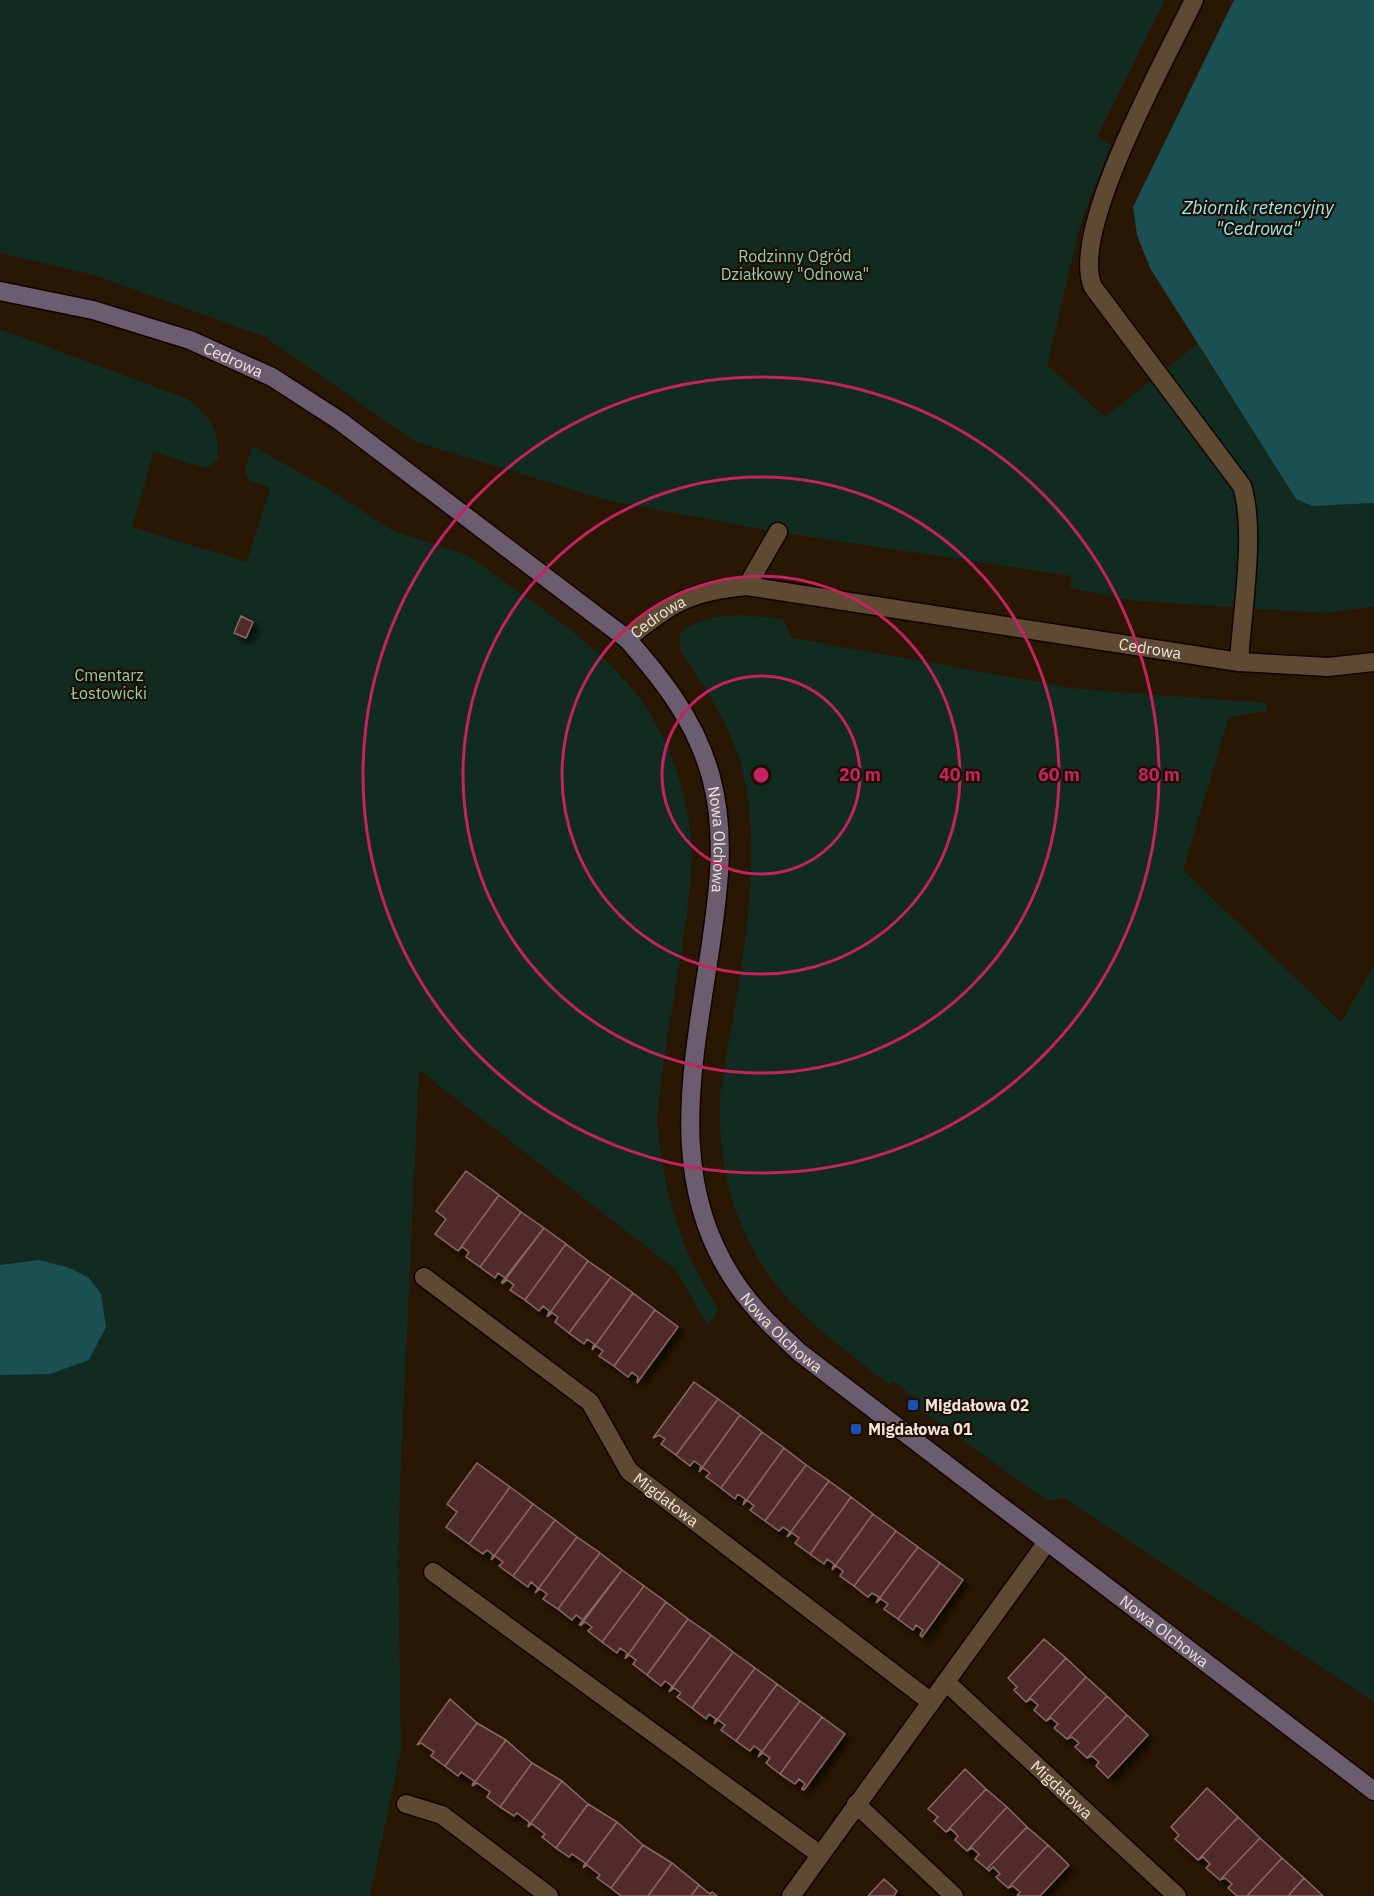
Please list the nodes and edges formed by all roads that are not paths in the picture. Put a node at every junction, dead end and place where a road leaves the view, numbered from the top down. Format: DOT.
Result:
graph roads {
  1 [pos="1194,0"];
  2 [pos="0,291"];
  3 [pos="777,532"];
  4 [pos="747,586"];
  5 [pos="627,639"];
  6 [pos="1239,662"];
  7 [pos="1374,662"];
  8 [pos="424,1277"];
  9 [pos="1047,1542"];
  10 [pos="433,1572"];
  11 [pos="946,1682"];
  12 [pos="931,1702"];
  13 [pos="1374,1791"];
  14 [pos="406,1804"];
  15 [pos="856,1804"];
  16 [pos="819,1854"];
  17 [pos="549,1896"];
  18 [pos="791,1896"];
  19 [pos="954,1896"];
  20 [pos="1177,1896"];
  1 -- 6 [label="street"];
  2 -- 5 [label="street, Cedrowa"];
  3 -- 4 [label="street"];
  4 -- 5 [label="street, Cedrowa"];
  4 -- 6 [label="street, Cedrowa"];
  5 -- 9 [label="street, Nowa Olchowa"];
  6 -- 7 [label="street, Cedrowa"];
  8 -- 12 [label="street, Migdałowa"];
  9 -- 11 [label="street"];
  9 -- 13 [label="street, Nowa Olchowa"];
  10 -- 16 [label="street"];
  11 -- 12 [label="street"];
  11 -- 20 [label="street, Migdałowa"];
  12 -- 15 [label="street"];
  14 -- 17 [label="street"];
  15 -- 16 [label="street"];
  15 -- 19 [label="street"];
  16 -- 18 [label="street"];
}
